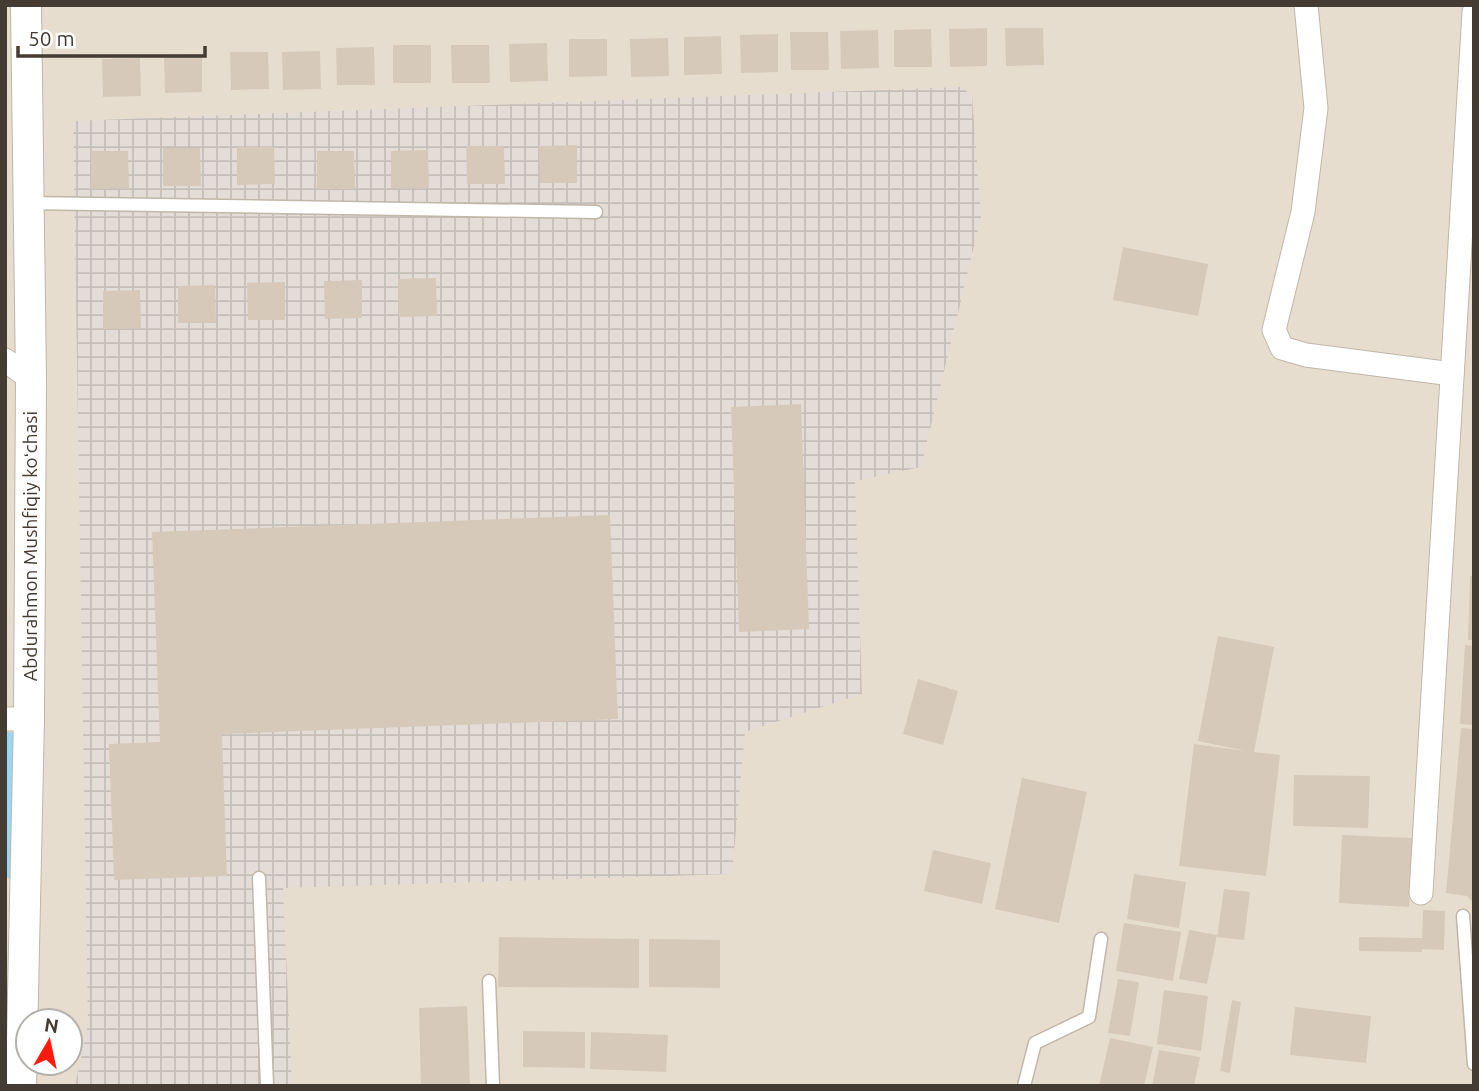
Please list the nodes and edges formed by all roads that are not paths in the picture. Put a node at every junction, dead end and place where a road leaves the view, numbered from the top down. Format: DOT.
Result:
graph roads {
  1 [pos="26,5"];
  2 [pos="1306,5"];
  3 [pos="1474,12"];
  4 [pos="1470,133"];
  5 [pos="27,203"];
  6 [pos="596,212"];
  7 [pos="5,360"];
  8 [pos="1452,374"];
  9 [pos="31,379"];
  10 [pos="17,719"];
  11 [pos="259,878"];
  12 [pos="1421,893"];
  13 [pos="1463,916"];
  14 [pos="1101,939"];
  15 [pos="489,981"];
  16 [pos="1474,1064"];
  17 [pos="21,1086"];
  18 [pos="267,1086"];
  19 [pos="493,1086"];
  20 [pos="1024,1086"];
  1 -- 5 [label="street, Abdurahmon Mushfiqiy koʻchasi"];
  2 -- 8 [label="street"];
  3 -- 4 [label="street"];
  4 -- 8 [label="street"];
  5 -- 6 [label="lane"];
  5 -- 9 [label="street, Abdurahmon Mushfiqiy koʻchasi"];
  7 -- 9 [label="street"];
  8 -- 12 [label="street"];
  9 -- 10 [label="street, Abdurahmon Mushfiqiy koʻchasi"];
  10 -- 17 [label="street, Abdurahmon Mushfiqiy koʻchasi"];
  11 -- 18 [label="lane"];
  13 -- 16 [label="lane"];
  14 -- 20 [label="lane"];
  15 -- 19 [label="lane"];
}
